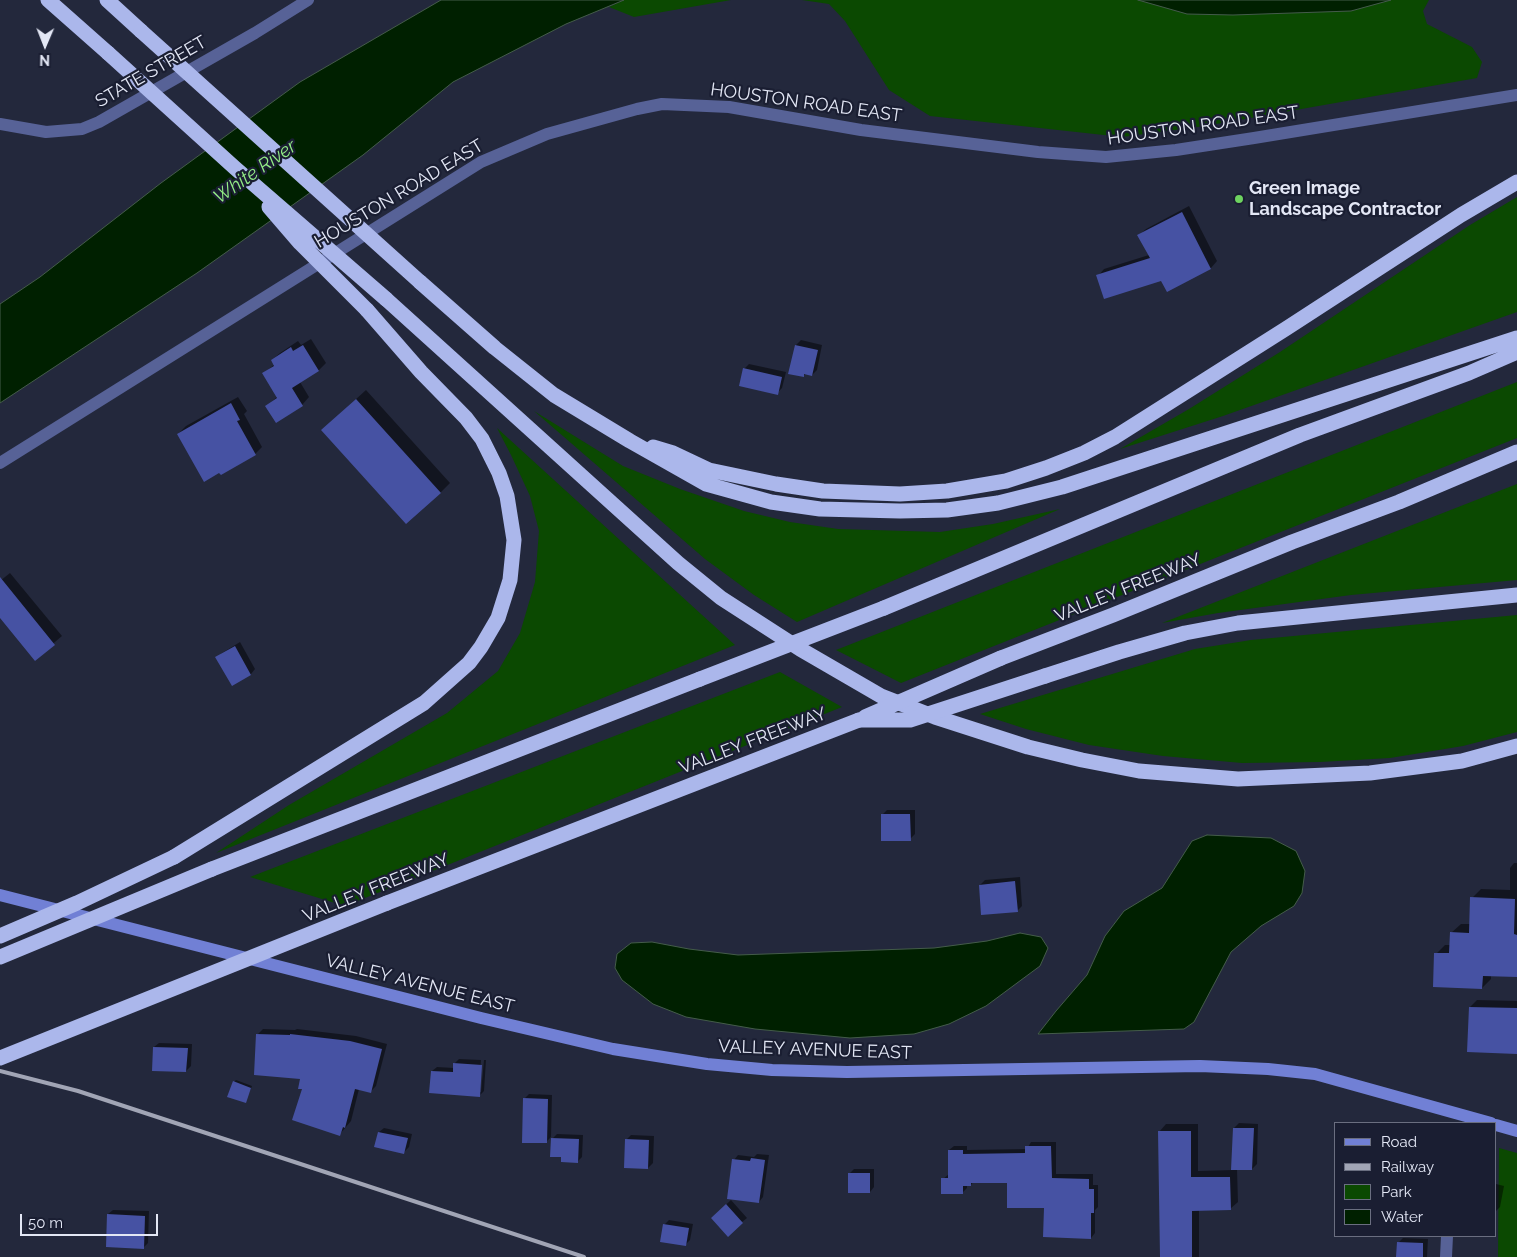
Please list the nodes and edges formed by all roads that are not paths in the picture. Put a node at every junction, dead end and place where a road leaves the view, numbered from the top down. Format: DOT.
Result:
graph roads {
  1 [pos="48,0"];
  2 [pos="107,0"];
  3 [pos="308,0"];
  4 [pos="1517,95"];
  5 [pos="0,124"];
  6 [pos="236,168"];
  7 [pos="1517,182"];
  8 [pos="1517,338"];
  9 [pos="1517,352"];
  10 [pos="630,441"];
  11 [pos="1517,452"];
  12 [pos="0,463"];
  13 [pos="1517,595"];
  14 [pos="859,720"];
  15 [pos="1517,746"];
  16 [pos="0,895"];
  17 [pos="0,936"];
  18 [pos="0,957"];
  19 [pos="0,1058"];
  20 [pos="1454,1118"];
  21 [pos="1484,1122"];
  22 [pos="1497,1125"];
  23 [pos="1517,1131"];
  24 [pos="1447,1237"];
  25 [pos="1446,1257"];
  1 -- 6 [label="highway, bridge"];
  2 -- 10 [label="highway, bridge"];
  3 -- 5 [label="street, STATE STREET"];
  4 -- 12 [label="street, HOUSTON ROAD EAST"];
  6 -- 15 [label="highway, bridge"];
  6 -- 17 [label="highway, bridge"];
  7 -- 10 [label="highway"];
  8 -- 10 [label="highway"];
  9 -- 18 [label="highway, bridge"];
  11 -- 14 [label="highway, VALLEY FREEWAY, bridge"];
  13 -- 14 [label="highway, bridge"];
  14 -- 19 [label="highway, VALLEY FREEWAY, bridge"];
  16 -- 20 [label="main road, VALLEY AVENUE EAST"];
  20 -- 21 [label="main road, VALLEY AVENUE EAST"];
  22 -- 23 [label="main road"];
  24 -- 25 [label="street"];
}
